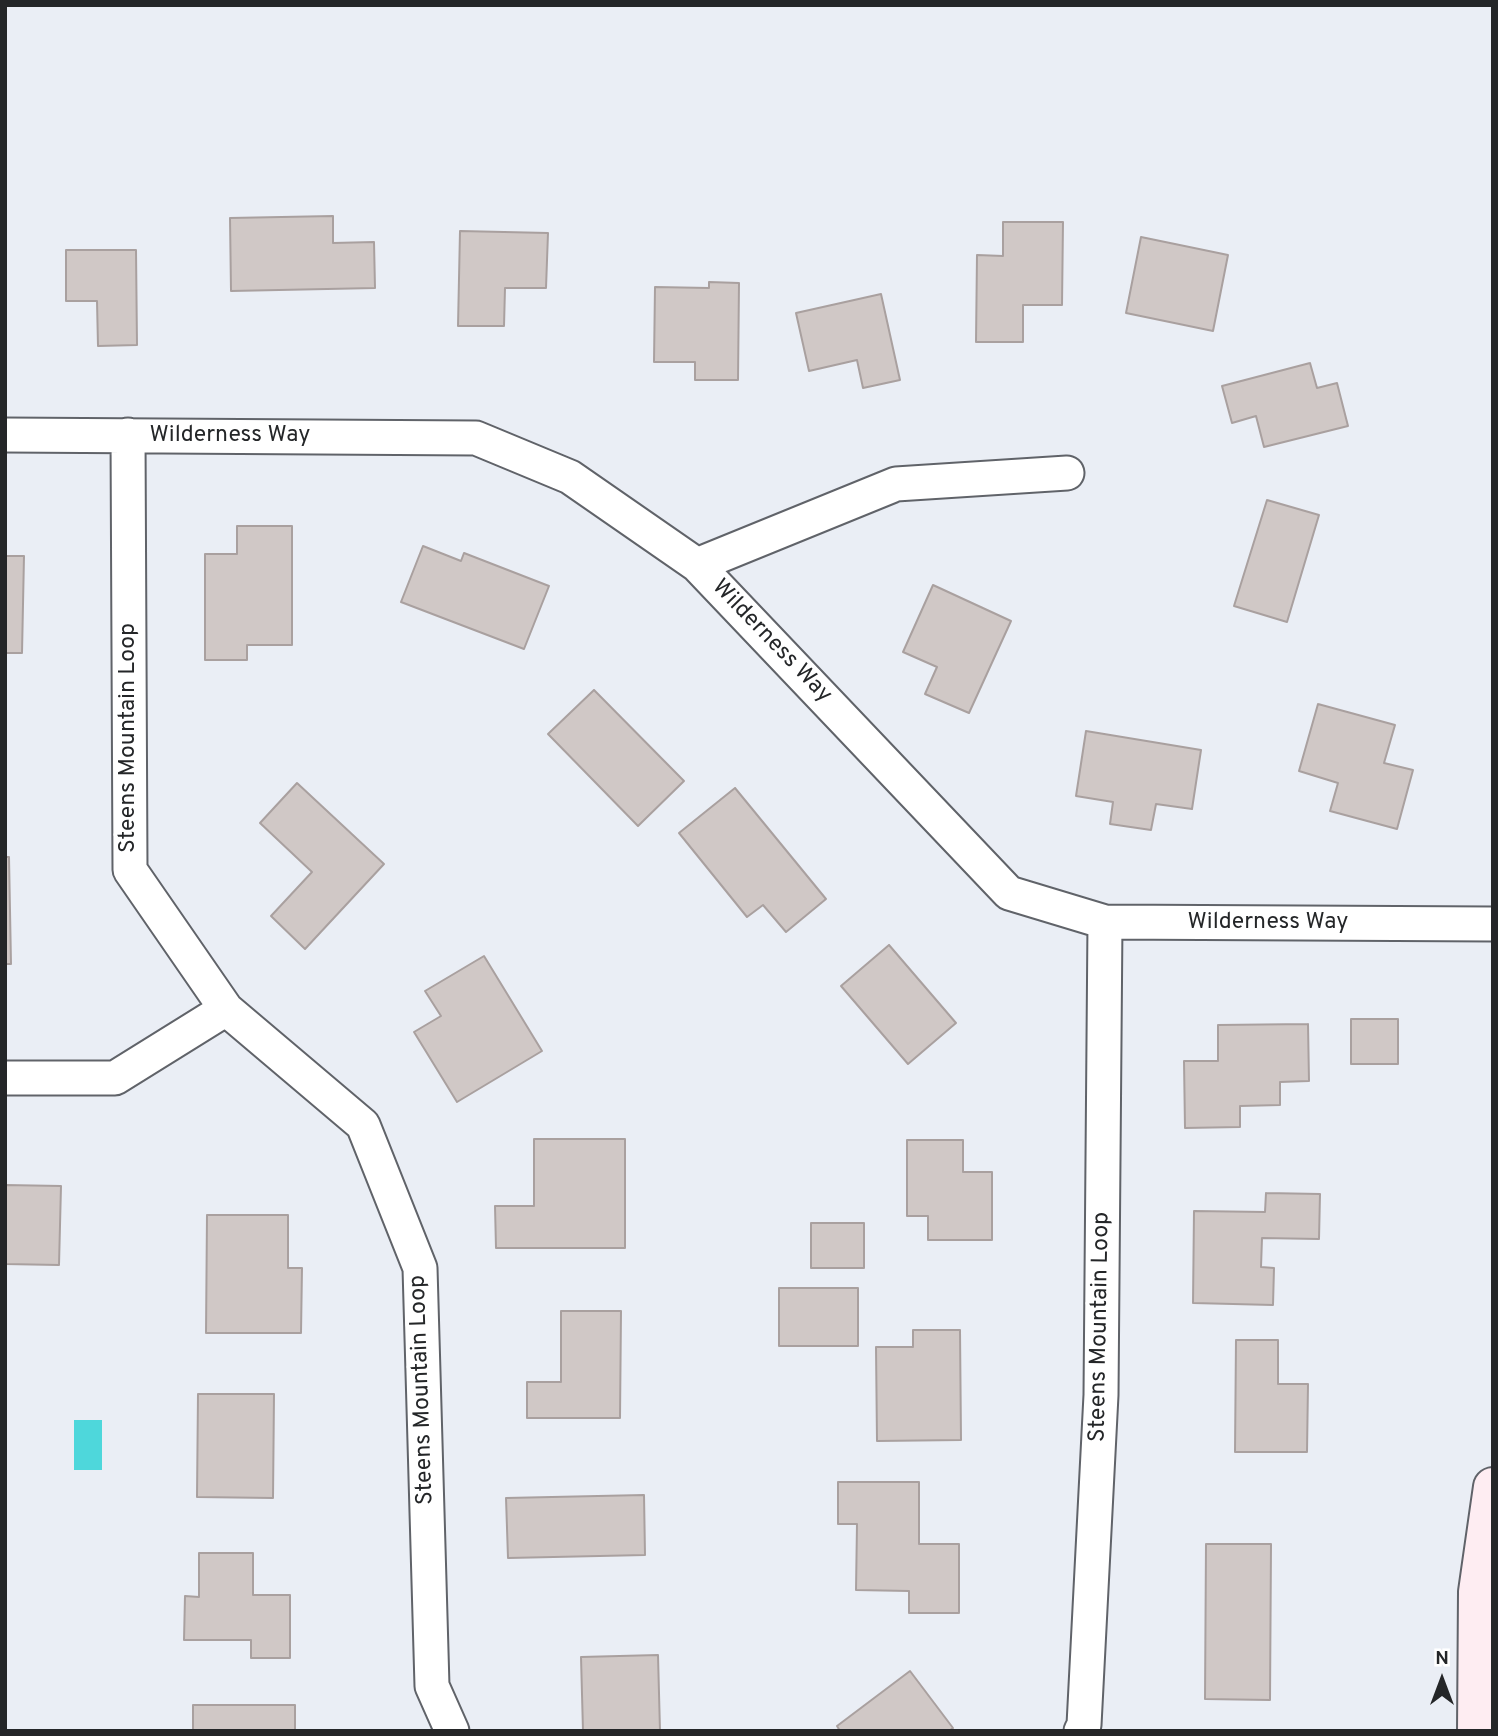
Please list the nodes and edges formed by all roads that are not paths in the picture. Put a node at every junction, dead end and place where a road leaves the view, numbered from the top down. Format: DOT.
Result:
graph roads {
  1 [pos="5,435"];
  2 [pos="128,435"];
  3 [pos="1068,473"];
  4 [pos="697,565"];
  5 [pos="1105,922"];
  6 [pos="1493,924"];
  7 [pos="226,1009"];
  8 [pos="5,1078"];
  9 [pos="1493,1487"];
  10 [pos="452,1731"];
  11 [pos="1081,1731"];
  12 [pos="1478,1731"];
  1 -- 2 [label="street, Wilderness Way"];
  2 -- 4 [label="street, Wilderness Way"];
  2 -- 7 [label="street, Steens Mountain Loop"];
  3 -- 4 [label="street"];
  4 -- 5 [label="street, Wilderness Way"];
  5 -- 6 [label="street, Wilderness Way"];
  5 -- 11 [label="street, Steens Mountain Loop"];
  7 -- 8 [label="street"];
  7 -- 10 [label="street, Steens Mountain Loop"];
  9 -- 12 [label="main road"];
}
